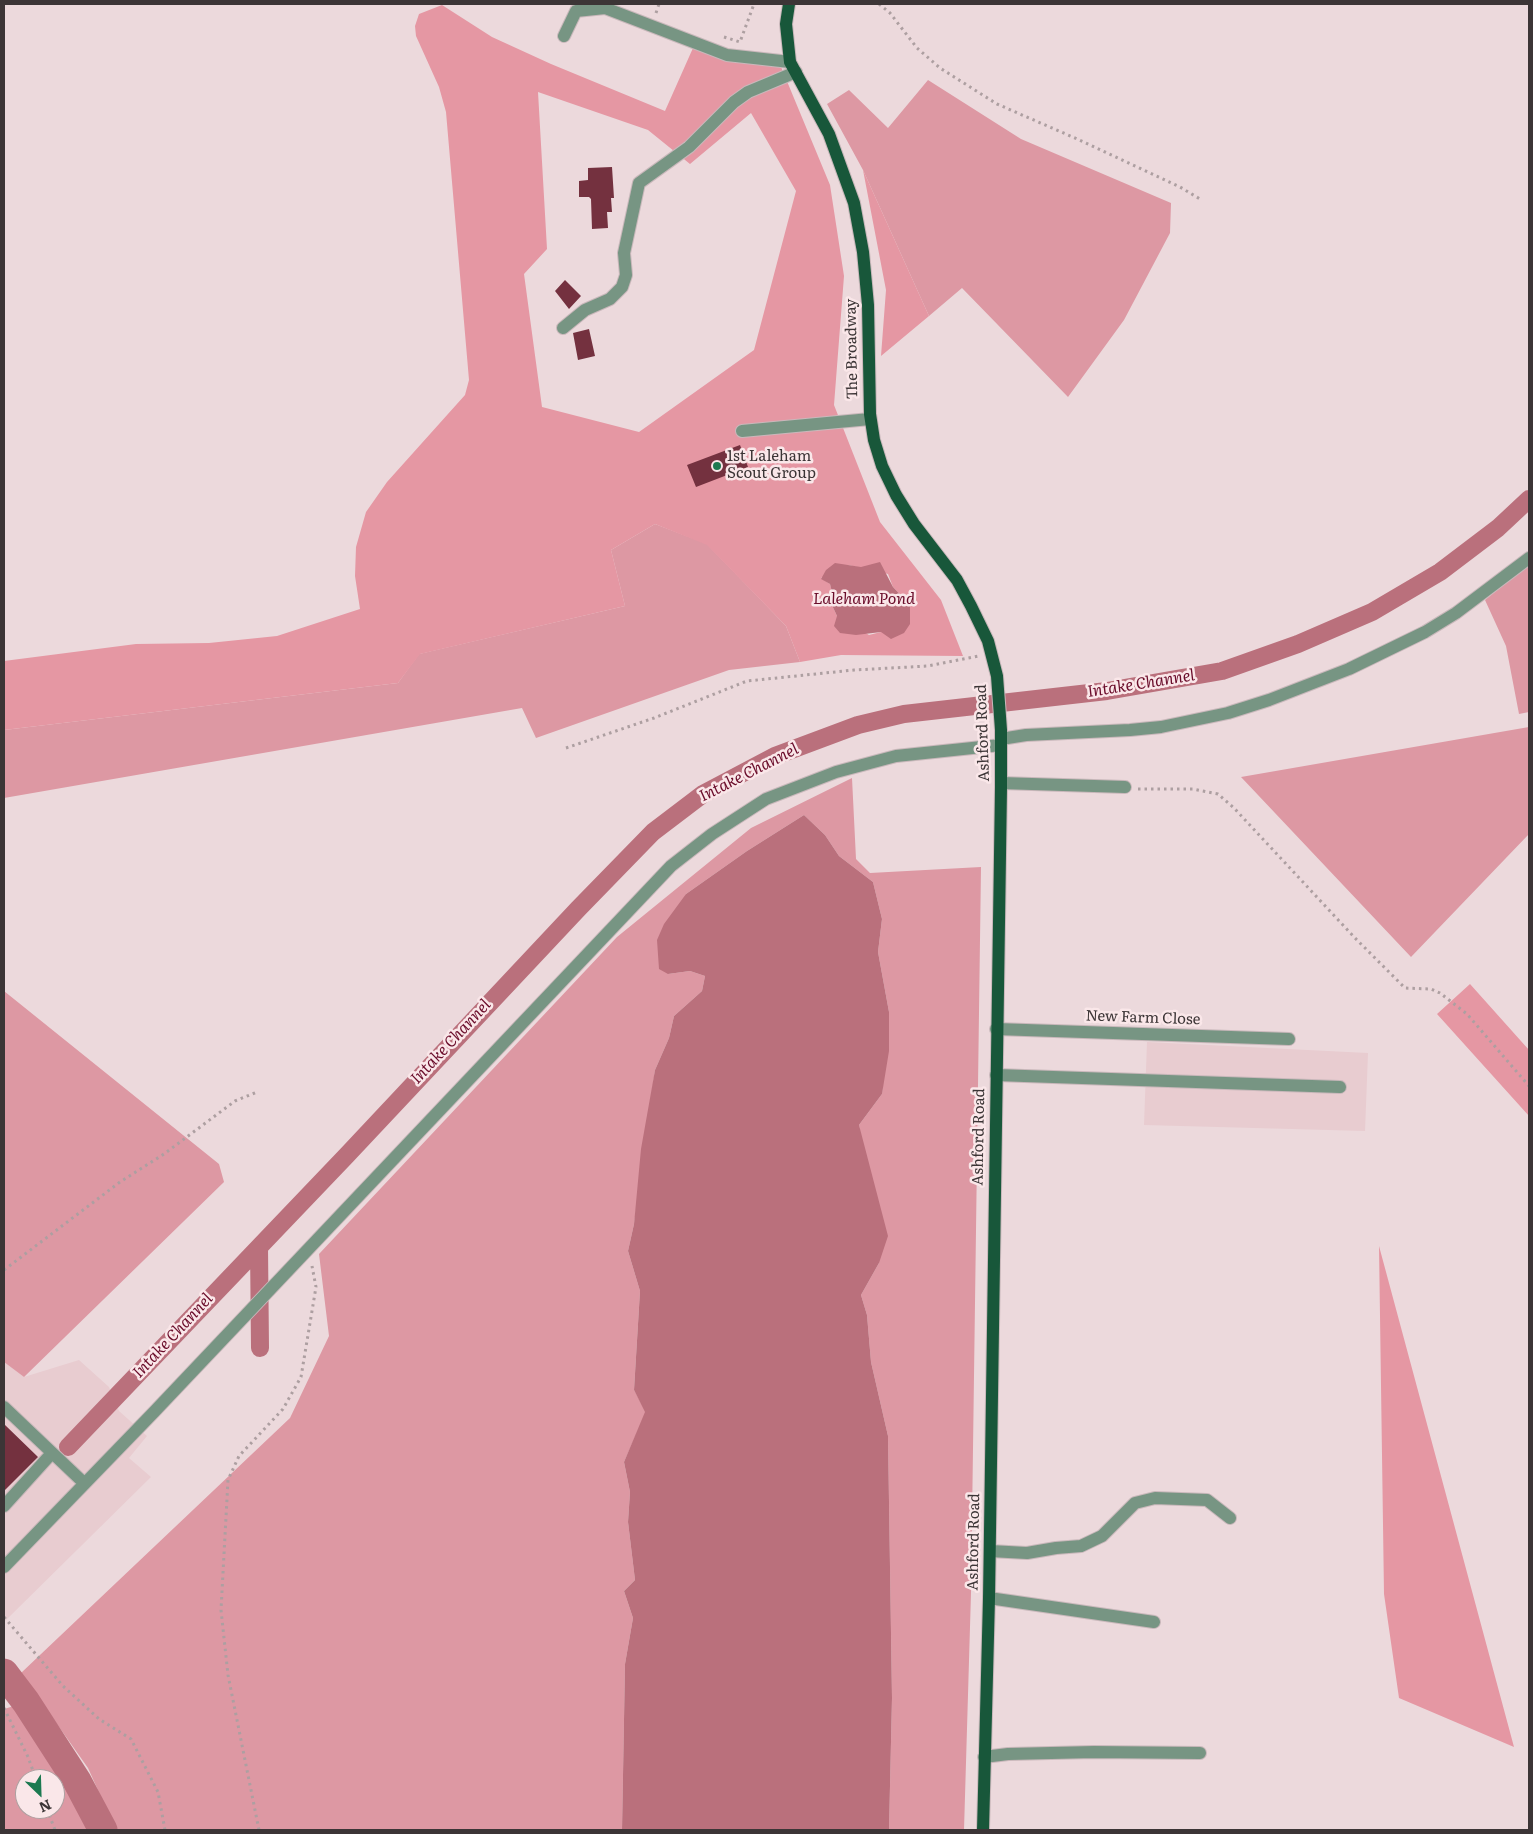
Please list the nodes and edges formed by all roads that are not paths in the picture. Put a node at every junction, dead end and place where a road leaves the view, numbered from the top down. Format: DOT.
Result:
graph roads {
  1 [pos="789,4"];
  2 [pos="564,36"];
  3 [pos="793,67"];
  4 [pos="563,328"];
  5 [pos="870,419"];
  6 [pos="742,431"];
  7 [pos="1529,558"];
  8 [pos="997,676"];
  9 [pos="1001,738"];
  10 [pos="1001,782"];
  11 [pos="1125,787"];
  12 [pos="996,1029"];
  13 [pos="1289,1039"];
  14 [pos="996,1075"];
  15 [pos="1340,1088"];
  16 [pos="4,1408"];
  17 [pos="52,1453"];
  18 [pos="84,1483"];
  19 [pos="4,1506"];
  20 [pos="1230,1518"];
  21 [pos="990,1551"];
  22 [pos="4,1567"];
  23 [pos="989,1598"];
  24 [pos="1154,1622"];
  25 [pos="1200,1753"];
  26 [pos="984,1757"];
  27 [pos="983,1830"];
  1 -- 3 [label="main road, The Broadway"];
  2 -- 3 [label="street"];
  3 -- 4 [label="street"];
  3 -- 5 [label="main road, The Broadway"];
  5 -- 6 [label="street"];
  5 -- 8 [label="main road, The Broadway"];
  7 -- 9 [label="street"];
  8 -- 9 [label="main road, Ashford Road"];
  9 -- 10 [label="main road, Ashford Road"];
  9 -- 18 [label="street"];
  10 -- 11 [label="street"];
  10 -- 12 [label="main road, Ashford Road"];
  12 -- 13 [label="street, New Farm Close"];
  12 -- 14 [label="main road, Ashford Road"];
  14 -- 15 [label="street"];
  14 -- 21 [label="main road, Ashford Road"];
  16 -- 17 [label="street"];
  17 -- 18 [label="street"];
  17 -- 19 [label="street"];
  18 -- 22 [label="street"];
  20 -- 21 [label="street"];
  21 -- 23 [label="main road, Ashford Road"];
  23 -- 24 [label="street, Ashford Road"];
  23 -- 26 [label="main road, Ashford Road"];
  25 -- 26 [label="street"];
  26 -- 27 [label="main road, Ashford Road"];
}
